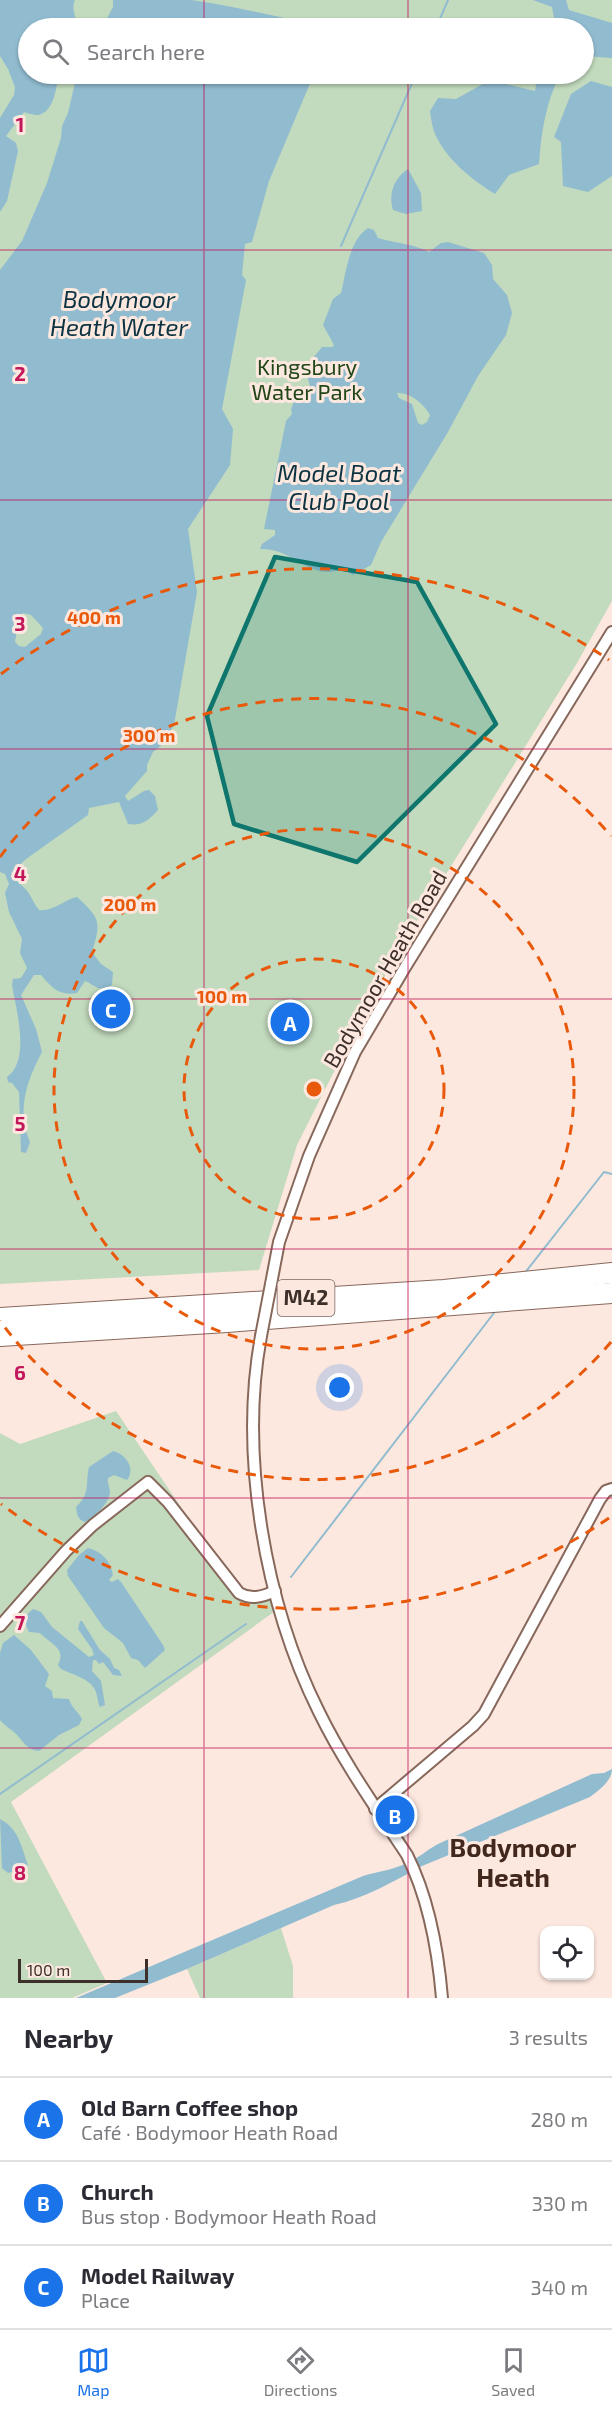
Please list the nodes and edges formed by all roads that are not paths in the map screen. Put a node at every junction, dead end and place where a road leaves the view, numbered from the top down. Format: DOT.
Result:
graph roads {
  1 [pos="612,632"];
  2 [pos="612,1273"];
  3 [pos="612,1293"];
  4 [pos="0,1318"];
  5 [pos="0,1336"];
  6 [pos="612,1489"];
  7 [pos="275,1591"];
  8 [pos="0,1626"];
  9 [pos="375,1809"];
  10 [pos="442,1998"];
  1 -- 7 [label="street, Bodymoor Heath Road, bridge"];
  2 -- 4 [label="highway, M42"];
  3 -- 5 [label="highway, M42"];
  6 -- 9 [label="street"];
  7 -- 8 [label="street"];
  7 -- 9 [label="street, Bodymoor Heath Road"];
  9 -- 10 [label="street, Bodymoor Heath Road"];
}
